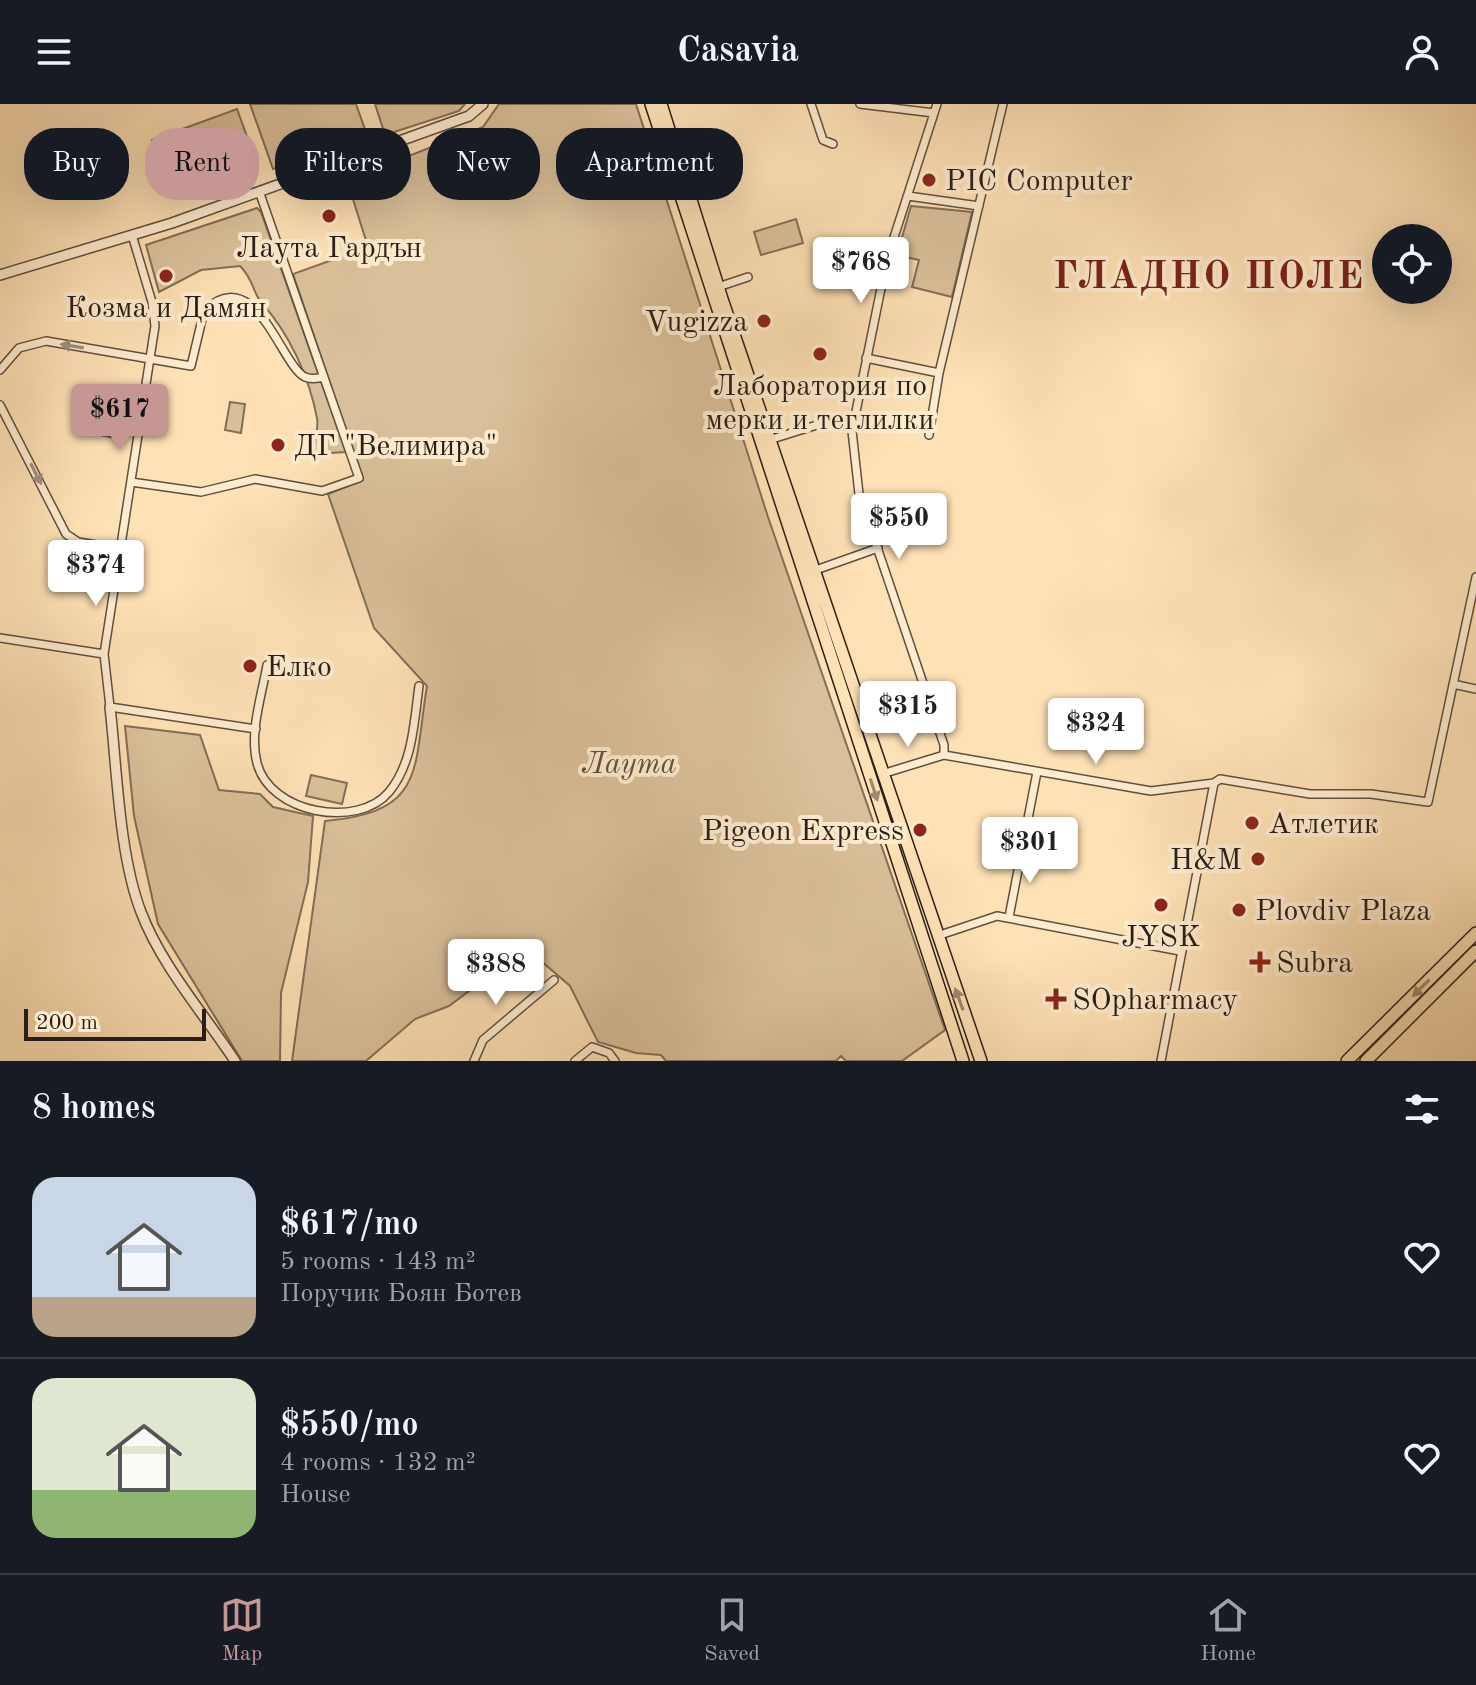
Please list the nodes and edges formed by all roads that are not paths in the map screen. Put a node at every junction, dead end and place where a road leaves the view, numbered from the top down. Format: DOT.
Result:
graph roads {
  1 [pos="483,104"];
  2 [pos="651,104"];
  3 [pos="661,104"];
  4 [pos="811,104"];
  5 [pos="860,104"];
  6 [pos="937,104"];
  7 [pos="1003,104"];
  8 [pos="934,113"];
  9 [pos="833,144"];
  10 [pos="259,191"];
  11 [pos="908,196"];
  12 [pos="233,200"];
  13 [pos="979,206"];
  14 [pos="132,235"];
  15 [pos="0,275"];
  16 [pos="748,277"];
  17 [pos="713,289"];
  18 [pos="149,358"];
  19 [pos="866,358"];
  20 [pos="0,370"];
  21 [pos="939,373"];
  22 [pos="324,377"];
  23 [pos="0,405"];
  24 [pos="858,416"];
  25 [pos="929,435"];
  26 [pos="769,440"];
  27 [pos="131,482"];
  28 [pos="878,548"];
  29 [pos="121,549"];
  30 [pos="813,571"];
  31 [pos="1476,577"];
  32 [pos="0,638"];
  33 [pos="104,654"];
  34 [pos="267,665"];
  35 [pos="1453,684"];
  36 [pos="419,686"];
  37 [pos="1476,689"];
  38 [pos="110,707"];
  39 [pos="256,729"];
  40 [pos="944,755"];
  41 [pos="1037,772"];
  42 [pos="882,774"];
  43 [pos="1214,783"];
  44 [pos="1009,917"];
  45 [pos="1476,933"];
  46 [pos="937,936"];
  47 [pos="1180,951"];
  48 [pos="1476,951"];
  49 [pos="554,980"];
  50 [pos="235,1061"];
  51 [pos="474,1061"];
  52 [pos="575,1061"];
  53 [pos="615,1061"];
  54 [pos="963,1061"];
  55 [pos="981,1061"];
  56 [pos="1161,1061"];
  57 [pos="1347,1061"];
  58 [pos="1366,1061"];
  1 -- 10 [label="street"];
  2 -- 17 [label="main road"];
  3 -- 17 [label="main road"];
  4 -- 9 [label="street"];
  5 -- 8 [label="street"];
  6 -- 8 [label="street"];
  7 -- 13 [label="street"];
  8 -- 11 [label="street"];
  10 -- 22 [label="street"];
  11 -- 13 [label="street"];
  11 -- 19 [label="street"];
  12 -- 14 [label="street"];
  13 -- 21 [label="street"];
  14 -- 15 [label="street"];
  14 -- 18 [label="street"];
  16 -- 17 [label="street"];
  17 -- 26 [label="main road"];
  17 -- 54 [label="main road, one-way"];
  18 -- 20 [label="street, one-way"];
  18 -- 22 [label="street"];
  18 -- 27 [label="street"];
  19 -- 21 [label="street"];
  19 -- 24 [label="street"];
  21 -- 25 [label="street"];
  22 -- 27 [label="street"];
  23 -- 29 [label="street, one-way"];
  24 -- 26 [label="street"];
  24 -- 28 [label="street"];
  26 -- 30 [label="main road"];
  27 -- 29 [label="street"];
  28 -- 30 [label="street"];
  28 -- 40 [label="street"];
  29 -- 33 [label="street"];
  30 -- 42 [label="main road"];
  31 -- 35 [label="street"];
  32 -- 33 [label="street"];
  33 -- 38 [label="street"];
  34 -- 39 [label="street"];
  35 -- 37 [label="street"];
  35 -- 43 [label="street"];
  36 -- 39 [label="street"];
  38 -- 39 [label="street"];
  38 -- 50 [label="street"];
  40 -- 41 [label="street"];
  40 -- 42 [label="street"];
  41 -- 43 [label="street"];
  41 -- 44 [label="street"];
  42 -- 46 [label="main road"];
  43 -- 47 [label="street"];
  44 -- 46 [label="street"];
  44 -- 47 [label="street"];
  45 -- 57 [label="main road, one-way"];
  55 -- 46 [label="main road, one-way"];
  47 -- 56 [label="street"];
  48 -- 58 [label="main road"];
  49 -- 51 [label="street"];
  52 -- 53 [label="street"];
}
